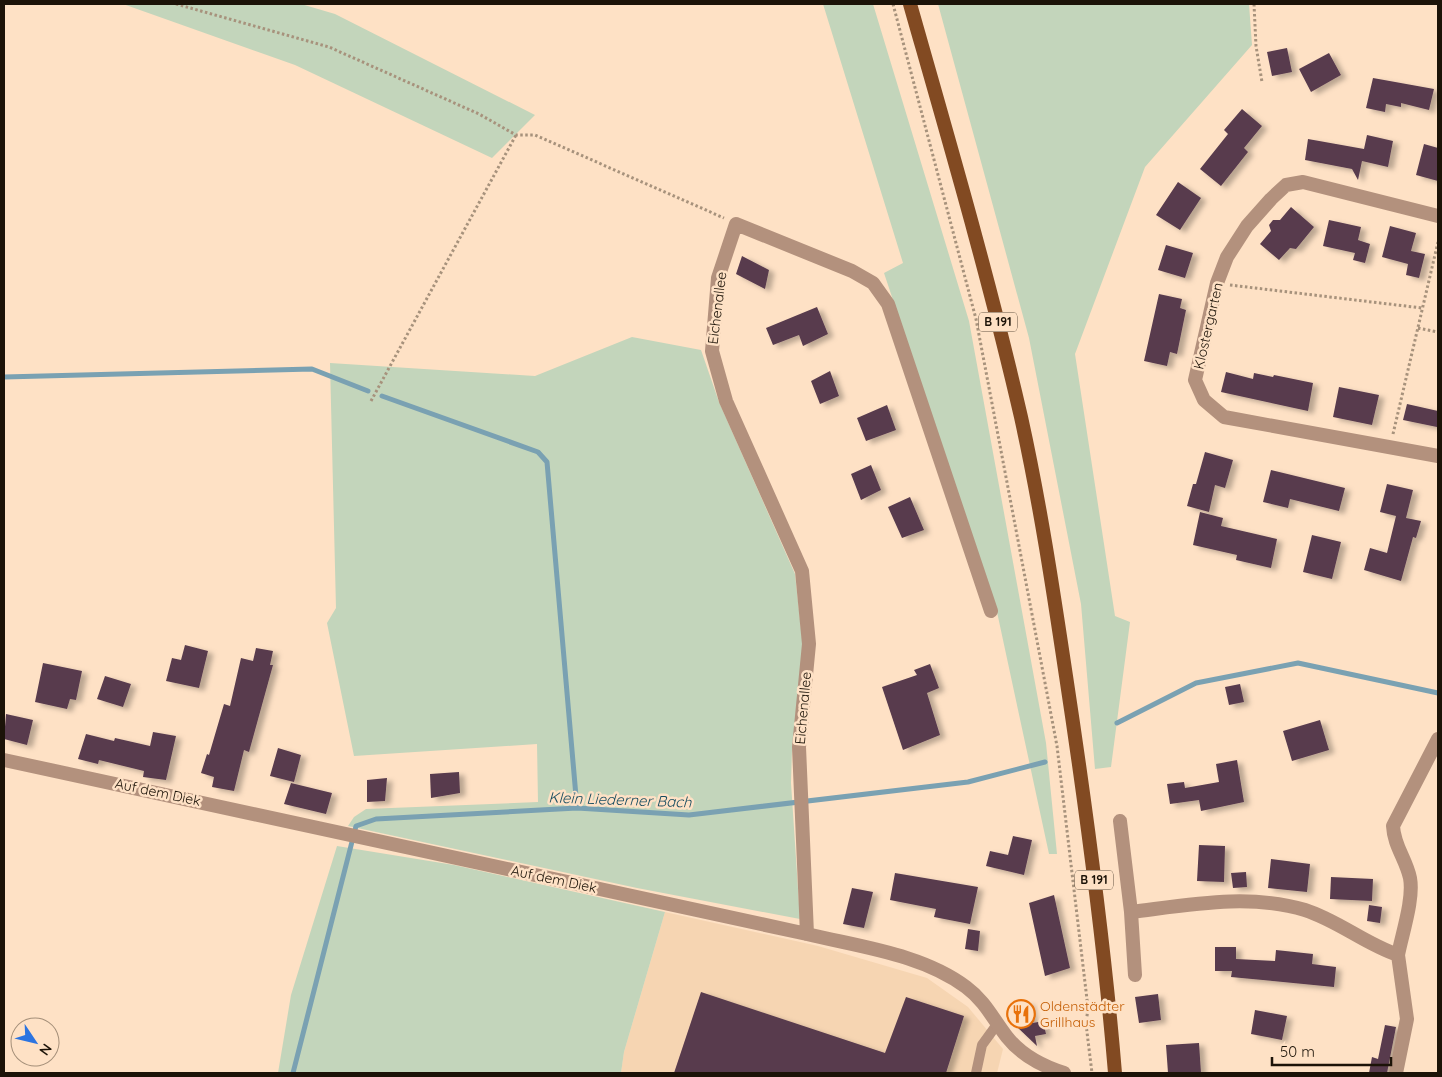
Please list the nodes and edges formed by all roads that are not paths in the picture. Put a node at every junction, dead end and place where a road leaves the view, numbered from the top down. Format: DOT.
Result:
graph roads {
  1 [pos="910,4"];
  2 [pos="1438,216"];
  3 [pos="1438,456"];
  4 [pos="991,611"];
  5 [pos="1438,739"];
  6 [pos="4,760"];
  7 [pos="1120,821"];
  8 [pos="1131,912"];
  9 [pos="807,934"];
  10 [pos="1398,955"];
  11 [pos="1135,975"];
  12 [pos="998,1023"];
  13 [pos="976,1073"];
  14 [pos="1064,1073"];
  15 [pos="1115,1073"];
  16 [pos="1396,1073"];
  1 -- 15 [label="main road, B 191"];
  2 -- 3 [label="street, Klostergarten"];
  4 -- 9 [label="street, Eichenallee"];
  5 -- 10 [label="street"];
  6 -- 9 [label="street, Auf dem Diek"];
  7 -- 8 [label="street"];
  8 -- 10 [label="street"];
  8 -- 11 [label="street"];
  9 -- 12 [label="street, Auf dem Diek"];
  10 -- 16 [label="street"];
  12 -- 13 [label="lane"];
  12 -- 14 [label="street, Auf dem Diek"];
}
